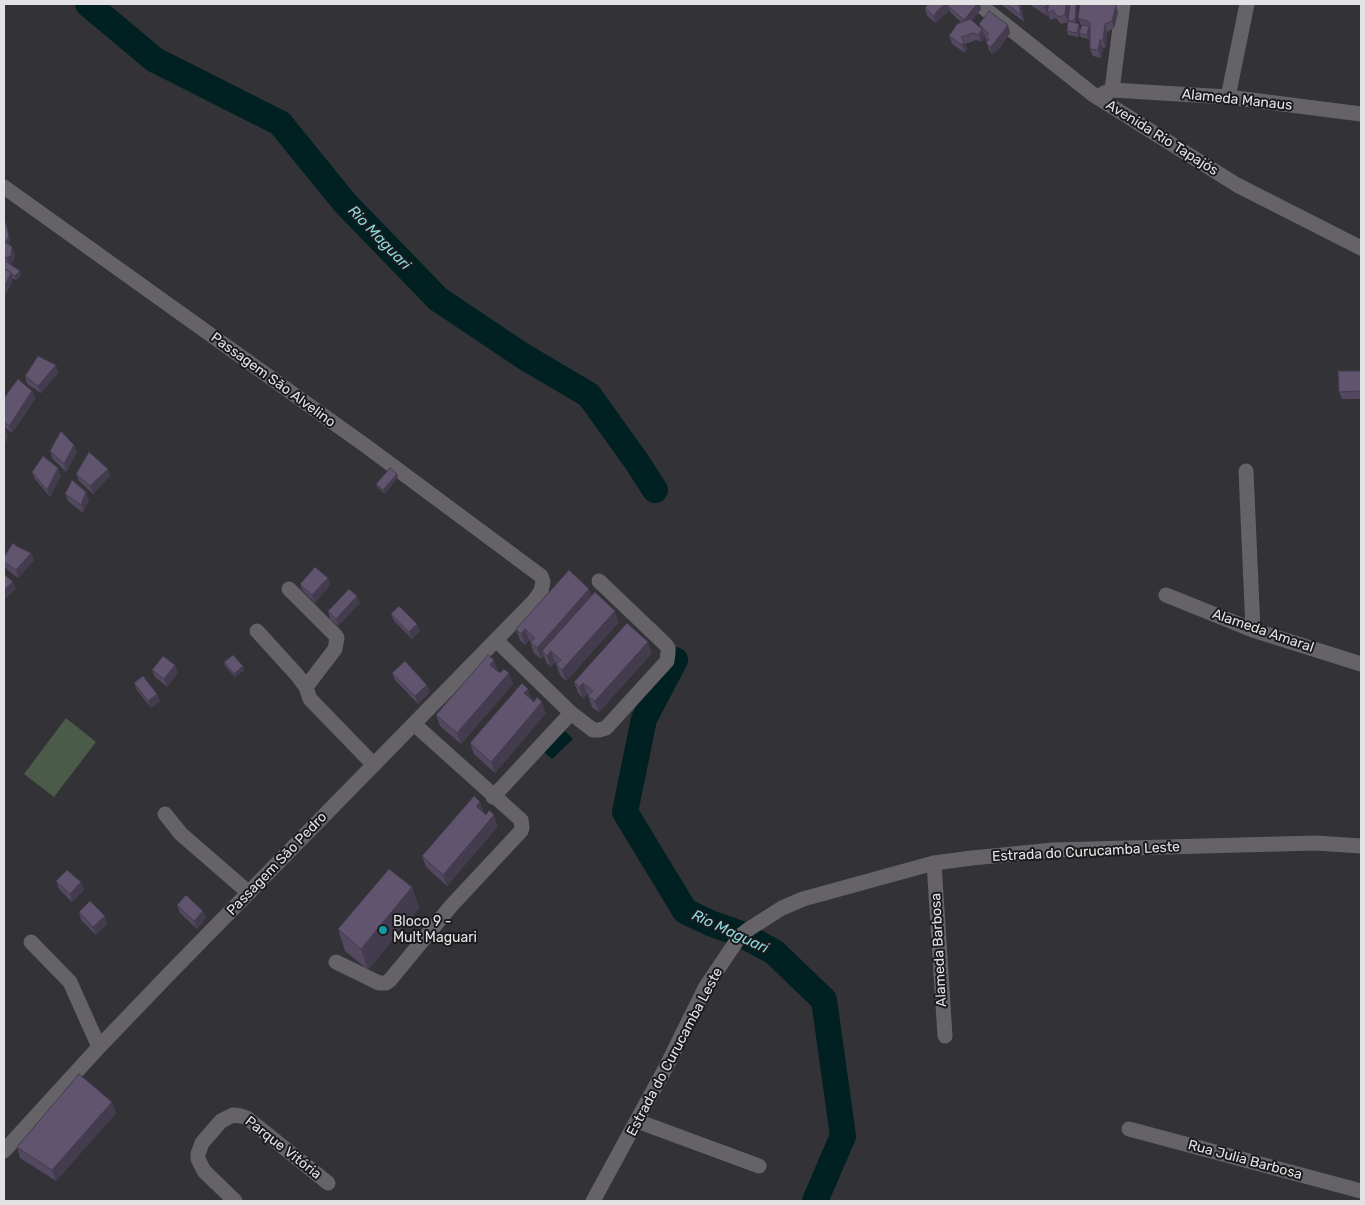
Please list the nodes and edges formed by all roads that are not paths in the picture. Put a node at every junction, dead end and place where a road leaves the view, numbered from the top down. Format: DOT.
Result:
graph roads {
  1 [pos="979,4"];
  2 [pos="1000,4"];
  3 [pos="1123,4"];
  4 [pos="1247,4"];
  5 [pos="997,19"];
  6 [pos="1112,90"];
  7 [pos="1095,96"];
  8 [pos="1228,97"];
  9 [pos="1361,114"];
  10 [pos="4,187"];
  11 [pos="1361,248"];
  12 [pos="1246,471"];
  13 [pos="541,576"];
  14 [pos="599,581"];
  15 [pos="289,589"];
  16 [pos="1166,595"];
  17 [pos="1254,630"];
  18 [pos="257,631"];
  19 [pos="496,640"];
  20 [pos="1361,664"];
  21 [pos="306,687"];
  22 [pos="571,713"];
  23 [pos="414,724"];
  24 [pos="374,765"];
  25 [pos="493,797"];
  26 [pos="165,814"];
  27 [pos="1361,846"];
  28 [pos="934,863"];
  29 [pos="249,893"];
  30 [pos="32,942"];
  31 [pos="336,962"];
  32 [pos="945,1036"];
  33 [pos="99,1047"];
  34 [pos="637,1121"];
  35 [pos="1129,1129"];
  36 [pos="4,1151"];
  37 [pos="759,1166"];
  38 [pos="328,1184"];
  39 [pos="1361,1191"];
  40 [pos="234,1201"];
  41 [pos="593,1201"];
  1 -- 5 [label="street, Avenida Rio Tapajós"];
  2 -- 5 [label="street"];
  3 -- 6 [label="street"];
  4 -- 8 [label="street"];
  5 -- 7 [label="street, Avenida Rio Tapajós"];
  6 -- 7 [label="street"];
  6 -- 8 [label="street, Alameda Manaus"];
  7 -- 11 [label="street, Avenida Rio Tapajós"];
  8 -- 9 [label="street, Alameda Manaus"];
  10 -- 13 [label="street, Passagem São Alvelino"];
  12 -- 17 [label="street"];
  13 -- 19 [label="street, Passagem São Pedro"];
  14 -- 22 [label="street"];
  15 -- 21 [label="street"];
  16 -- 17 [label="street, Alameda Amaral"];
  17 -- 20 [label="street, Alameda Amaral"];
  18 -- 21 [label="street"];
  19 -- 22 [label="street"];
  19 -- 23 [label="street, Passagem São Pedro"];
  21 -- 24 [label="street"];
  22 -- 25 [label="street"];
  23 -- 24 [label="street, Passagem São Pedro"];
  23 -- 25 [label="street"];
  24 -- 29 [label="street, Passagem São Pedro"];
  25 -- 31 [label="street"];
  26 -- 29 [label="street"];
  27 -- 28 [label="street, Estrada do Curucamba Leste"];
  28 -- 32 [label="street, Alameda Barbosa"];
  28 -- 34 [label="street, Estrada do Curucamba Leste"];
  29 -- 33 [label="street, Passagem São Pedro"];
  30 -- 33 [label="street"];
  33 -- 36 [label="street, Passagem São Pedro"];
  34 -- 37 [label="street"];
  34 -- 41 [label="street, Estrada do Curucamba Leste"];
  35 -- 39 [label="street, Rua Julia Barbosa"];
  38 -- 40 [label="street, Parque Vitória"];
}
